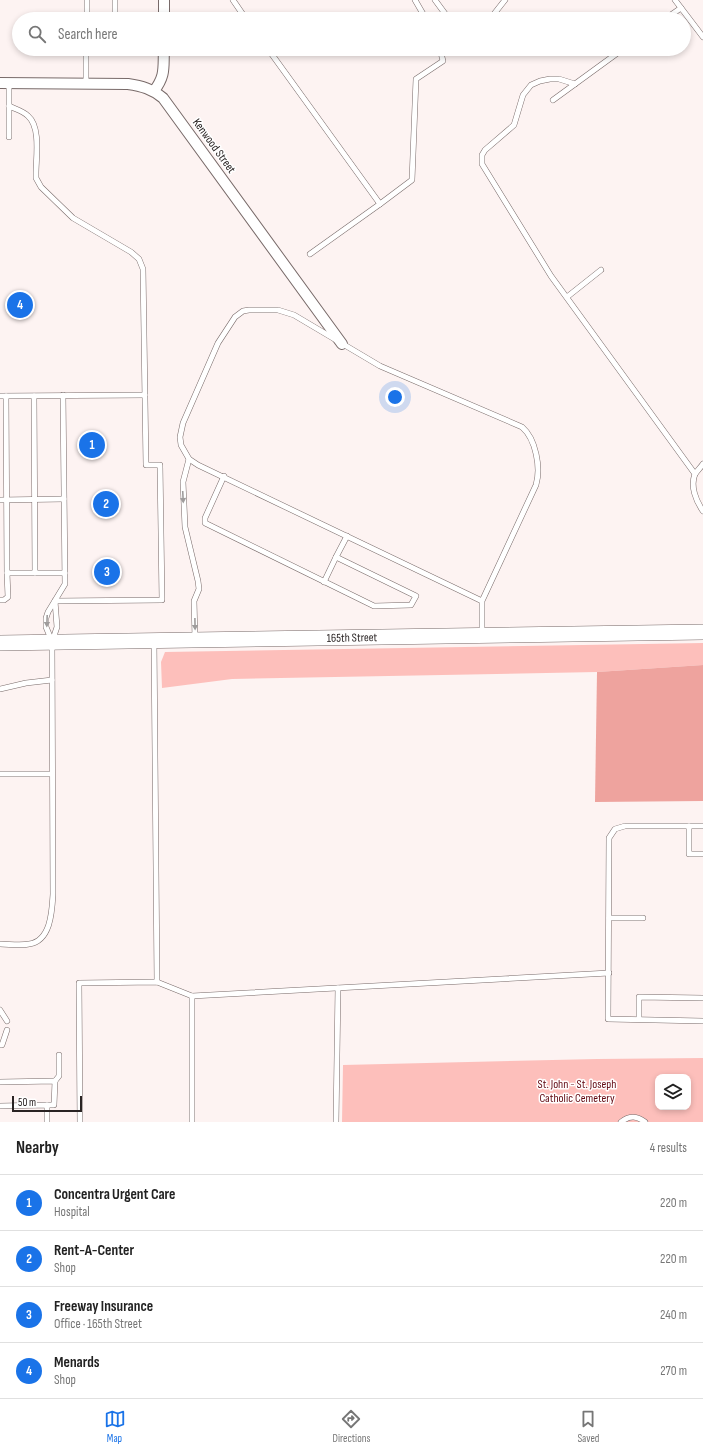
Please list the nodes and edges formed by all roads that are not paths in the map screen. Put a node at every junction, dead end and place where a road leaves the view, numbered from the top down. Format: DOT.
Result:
graph roads {
  1 [pos="87,0"];
  2 [pos="115,0"];
  3 [pos="164,0"];
  4 [pos="233,0"];
  5 [pos="415,0"];
  6 [pos="435,0"];
  7 [pos="505,0"];
  8 [pos="675,0"];
  9 [pos="681,8"];
  10 [pos="87,12"];
  11 [pos="115,12"];
  12 [pos="164,12"];
  13 [pos="241,12"];
  14 [pos="422,12"];
  15 [pos="444,12"];
  16 [pos="496,12"];
  17 [pos="675,12"];
  18 [pos="684,12"];
  19 [pos="691,22"];
  20 [pos="703,38"];
  21 [pos="86,56"];
  22 [pos="164,56"];
  23 [pos="273,56"];
  24 [pos="442,56"];
  25 [pos="613,56"];
  26 [pos="4,83"];
  27 [pos="86,83"];
  28 [pos="575,84"];
  29 [pos="154,91"];
  30 [pos="553,100"];
  31 [pos="9,106"];
  32 [pos="9,137"];
  33 [pos="380,204"];
  34 [pos="310,254"];
  35 [pos="601,270"];
  36 [pos="566,297"];
  37 [pos="342,344"];
  38 [pos="63,395"];
  39 [pos="145,395"];
  40 [pos="0,396"];
  41 [pos="6,396"];
  42 [pos="34,396"];
  43 [pos="189,459"];
  44 [pos="703,464"];
  45 [pos="696,474"];
  46 [pos="224,476"];
  47 [pos="35,499"];
  48 [pos="64,499"];
  49 [pos="0,500"];
  50 [pos="8,500"];
  51 [pos="703,511"];
  52 [pos="347,536"];
  53 [pos="336,557"];
  54 [pos="65,572"];
  55 [pos="8,573"];
  56 [pos="35,573"];
  57 [pos="324,582"];
  58 [pos="0,600"];
  59 [pos="55,601"];
  60 [pos="482,601"];
  61 [pos="703,632"];
  62 [pos="482,636"];
  63 [pos="195,640"];
  64 [pos="154,641"];
  65 [pos="52,642"];
  66 [pos="0,643"];
  67 [pos="52,680"];
  68 [pos="0,689"];
  69 [pos="0,774"];
  70 [pos="52,774"];
  71 [pos="689,826"];
  72 [pos="703,826"];
  73 [pos="703,854"];
  74 [pos="609,918"];
  75 [pos="642,918"];
  76 [pos="0,944"];
  77 [pos="609,973"];
  78 [pos="157,982"];
  79 [pos="338,988"];
  80 [pos="192,996"];
  81 [pos="703,998"];
  82 [pos="0,1011"];
  83 [pos="639,1019"];
  84 [pos="6,1021"];
  85 [pos="703,1021"];
  86 [pos="7,1030"];
  87 [pos="1,1044"];
  88 [pos="59,1055"];
  89 [pos="55,1081"];
  90 [pos="0,1082"];
  91 [pos="47,1105"];
  92 [pos="0,1106"];
  93 [pos="47,1122"];
  94 [pos="80,1122"];
  95 [pos="192,1122"];
  96 [pos="336,1122"];
  97 [pos="621,1122"];
  98 [pos="646,1122"];
  1 -- 10 [label="lane"];
  2 -- 11 [label="lane"];
  3 -- 12 [label="street"];
  4 -- 13 [label="lane"];
  5 -- 14 [label="lane"];
  6 -- 15 [label="lane"];
  7 -- 16 [label="lane"];
  8 -- 9 [label="lane"];
  9 -- 17 [label="lane"];
  9 -- 18 [label="lane"];
  19 -- 20 [label="lane"];
  21 -- 27 [label="lane"];
  22 -- 29 [label="street"];
  23 -- 33 [label="lane"];
  24 -- 33 [label="lane"];
  25 -- 28 [label="lane"];
  26 -- 27 [label="street, Kenwood Street"];
  26 -- 31 [label="lane"];
  27 -- 29 [label="street, Kenwood Street"];
  28 -- 30 [label="lane"];
  28 -- 36 [label="lane"];
  29 -- 37 [label="street, Kenwood Street"];
  31 -- 32 [label="lane"];
  31 -- 39 [label="lane"];
  33 -- 34 [label="lane"];
  35 -- 36 [label="lane"];
  36 -- 45 [label="lane"];
  37 -- 43 [label="lane"];
  37 -- 60 [label="lane"];
  38 -- 39 [label="lane"];
  38 -- 42 [label="lane"];
  38 -- 48 [label="lane"];
  39 -- 59 [label="lane"];
  40 -- 41 [label="lane"];
  41 -- 42 [label="lane"];
  41 -- 50 [label="lane"];
  42 -- 47 [label="lane"];
  43 -- 46 [label="lane"];
  43 -- 63 [label="lane, one-way"];
  44 -- 45 [label="lane"];
  45 -- 51 [label="lane"];
  46 -- 52 [label="lane"];
  46 -- 57 [label="lane"];
  47 -- 48 [label="lane"];
  47 -- 50 [label="lane"];
  47 -- 56 [label="lane"];
  48 -- 54 [label="lane"];
  49 -- 50 [label="lane"];
  50 -- 55 [label="lane"];
  52 -- 53 [label="lane"];
  52 -- 60 [label="lane"];
  53 -- 57 [label="lane"];
  53 -- 57 [label="lane"];
  54 -- 56 [label="lane"];
  54 -- 59 [label="lane"];
  55 -- 56 [label="lane"];
  55 -- 58 [label="lane"];
  59 -- 65 [label="lane"];
  59 -- 65 [label="lane, one-way"];
  60 -- 62 [label="lane"];
  61 -- 62 [label="main road, 165th Street"];
  62 -- 63 [label="main road, 165th Street"];
  63 -- 64 [label="main road, 165th Street"];
  64 -- 65 [label="main road, 165th Street"];
  64 -- 78 [label="lane"];
  65 -- 66 [label="main road, 165th Street"];
  65 -- 67 [label="lane"];
  67 -- 68 [label="lane"];
  67 -- 70 [label="lane"];
  69 -- 70 [label="lane"];
  70 -- 76 [label="lane"];
  71 -- 72 [label="lane"];
  71 -- 73 [label="lane"];
  71 -- 74 [label="lane"];
  74 -- 75 [label="lane"];
  74 -- 77 [label="lane"];
  77 -- 79 [label="lane"];
  77 -- 83 [label="lane"];
  78 -- 80 [label="lane"];
  78 -- 94 [label="lane"];
  79 -- 80 [label="lane"];
  79 -- 96 [label="lane"];
  80 -- 95 [label="lane"];
  81 -- 83 [label="lane"];
  82 -- 84 [label="lane"];
  83 -- 85 [label="lane"];
  86 -- 87 [label="lane"];
  88 -- 89 [label="lane"];
  89 -- 90 [label="lane"];
  89 -- 91 [label="lane"];
  91 -- 92 [label="lane"];
  91 -- 93 [label="lane"];
  97 -- 98 [label="lane"];
}
